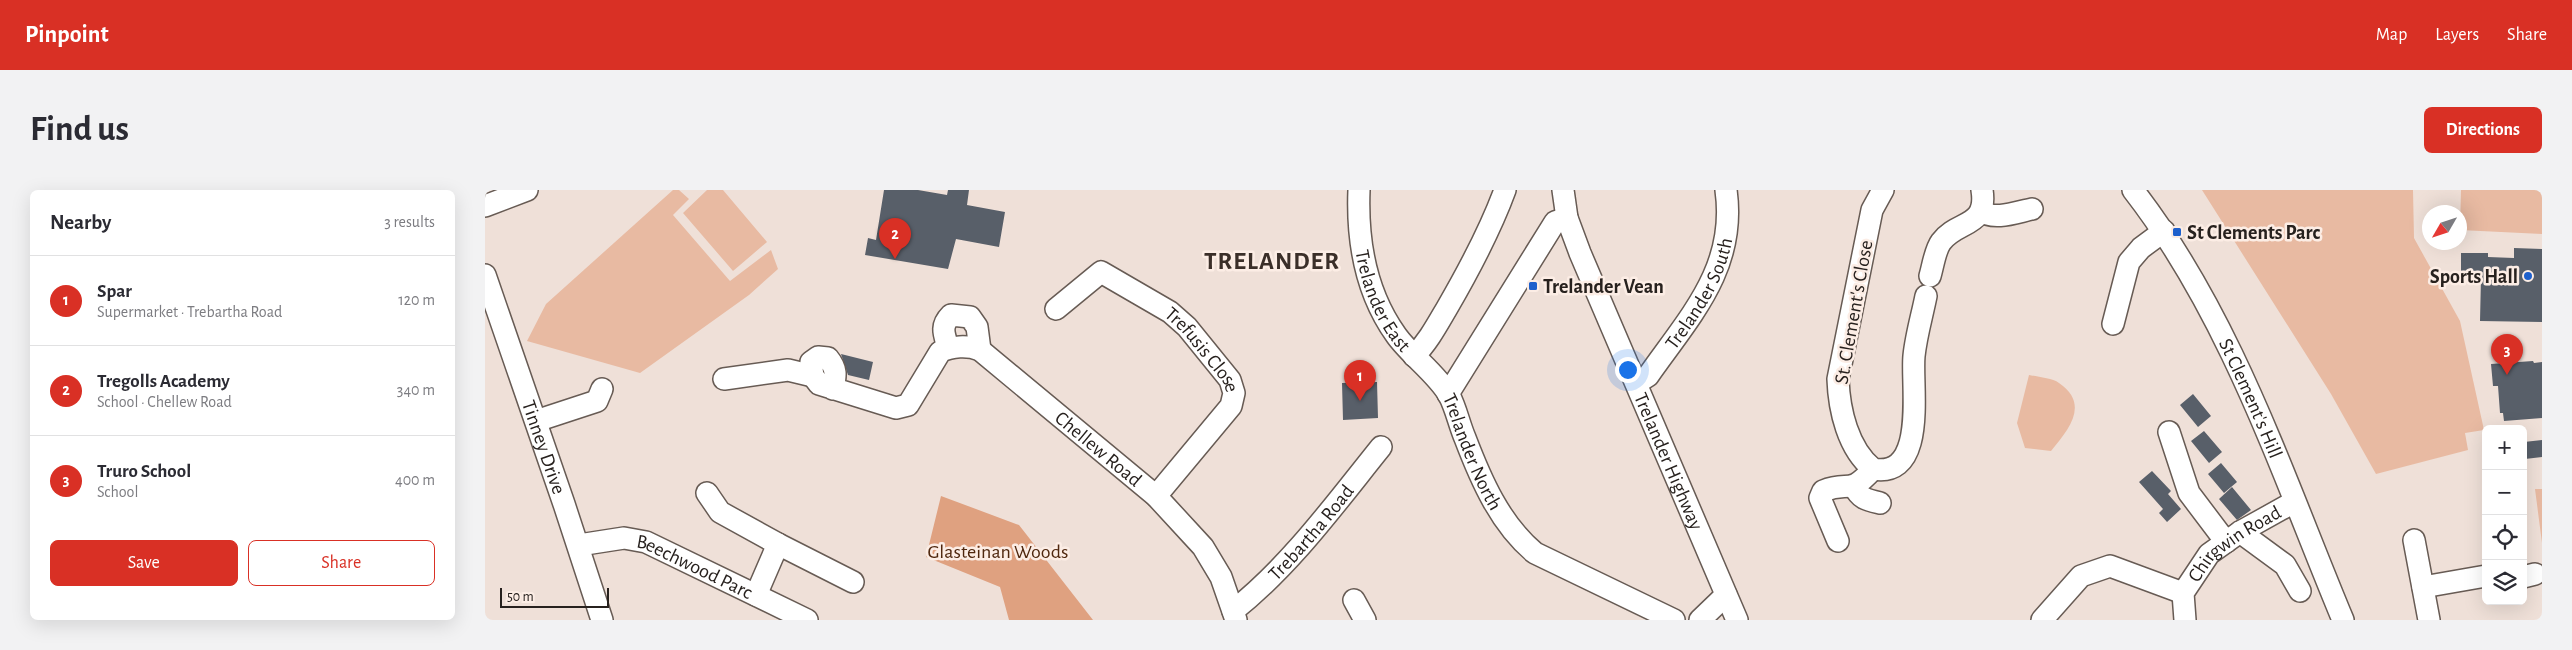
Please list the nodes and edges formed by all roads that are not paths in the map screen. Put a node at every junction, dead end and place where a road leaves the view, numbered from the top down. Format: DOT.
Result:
graph roads {
  1 [pos="527,190"];
  2 [pos="1359,190"];
  3 [pos="1505,190"];
  4 [pos="1563,190"];
  5 [pos="1726,190"];
  6 [pos="1883,190"];
  7 [pos="2133,190"];
  8 [pos="1981,200"];
  9 [pos="485,206"];
  10 [pos="2032,209"];
  11 [pos="1567,218"];
  12 [pos="2164,231"];
  13 [pos="485,275"];
  14 [pos="1056,309"];
  15 [pos="2113,324"];
  16 [pos="948,347"];
  17 [pos="979,350"];
  18 [pos="1414,356"];
  19 [pos="724,379"];
  20 [pos="1637,382"];
  21 [pos="602,389"];
  22 [pos="1448,394"];
  23 [pos="536,421"];
  24 [pos="2169,432"];
  25 [pos="1381,447"];
  26 [pos="1873,470"];
  27 [pos="1854,486"];
  28 [pos="707,493"];
  29 [pos="1156,496"];
  30 [pos="2294,502"];
  31 [pos="1880,503"];
  32 [pos="2233,537"];
  33 [pos="2414,540"];
  34 [pos="1838,541"];
  35 [pos="778,544"];
  36 [pos="579,545"];
  37 [pos="2482,577"];
  38 [pos="853,582"];
  39 [pos="2423,586"];
  40 [pos="2300,591"];
  41 [pos="2183,593"];
  42 [pos="756,595"];
  43 [pos="1726,595"];
  44 [pos="1354,600"];
  45 [pos="1234,616"];
  46 [pos="598,619"];
  47 [pos="807,620"];
  48 [pos="1365,620"];
  49 [pos="1674,620"];
  50 [pos="1699,620"];
  51 [pos="1737,620"];
  52 [pos="2042,620"];
  53 [pos="2185,620"];
  54 [pos="2343,620"];
  55 [pos="2429,620"];
  1 -- 9 [label="street"];
  2 -- 18 [label="street, Trelander East"];
  3 -- 18 [label="street"];
  4 -- 11 [label="street, Trelander Highway"];
  5 -- 20 [label="street, Trelander South"];
  6 -- 26 [label="street, St. Clement's Close"];
  7 -- 12 [label="street, St Clement's Hill"];
  8 -- 10 [label="street"];
  8 -- 26 [label="street"];
  11 -- 20 [label="street, Trelander Highway"];
  11 -- 22 [label="street, Trelander North"];
  12 -- 15 [label="street"];
  12 -- 30 [label="street, St Clement's Hill"];
  13 -- 23 [label="street, Tinney Drive"];
  14 -- 29 [label="street, Trefusis Close"];
  16 -- 17 [label="street"];
  16 -- 17 [label="street"];
  16 -- 19 [label="street"];
  17 -- 29 [label="street, Chellew Road"];
  18 -- 22 [label="street, Trelander East"];
  20 -- 43 [label="street, Trelander Highway"];
  21 -- 23 [label="street"];
  22 -- 49 [label="street, Trelander North"];
  23 -- 36 [label="street, Tinney Drive"];
  24 -- 32 [label="street"];
  25 -- 45 [label="street, Trebartha Road"];
  26 -- 27 [label="street"];
  27 -- 31 [label="street"];
  27 -- 34 [label="street"];
  28 -- 35 [label="street"];
  29 -- 45 [label="street, Chellew Road"];
  30 -- 32 [label="street, Chirgwin Road"];
  30 -- 54 [label="street, St Clement's Hill"];
  32 -- 40 [label="street"];
  32 -- 41 [label="street, Chirgwin Road"];
  33 -- 39 [label="street"];
  35 -- 38 [label="street"];
  35 -- 42 [label="street"];
  36 -- 42 [label="street, Beechwood Parc"];
  36 -- 46 [label="street, Tinney Drive"];
  37 -- 39 [label="street"];
  39 -- 55 [label="street"];
  41 -- 52 [label="street, Chirgwin Road"];
  41 -- 53 [label="street, Chirgwin Road"];
  42 -- 47 [label="street, Beechwood Parc"];
  43 -- 50 [label="street"];
  43 -- 51 [label="street, Trelander Highway"];
  44 -- 48 [label="street"];
}
